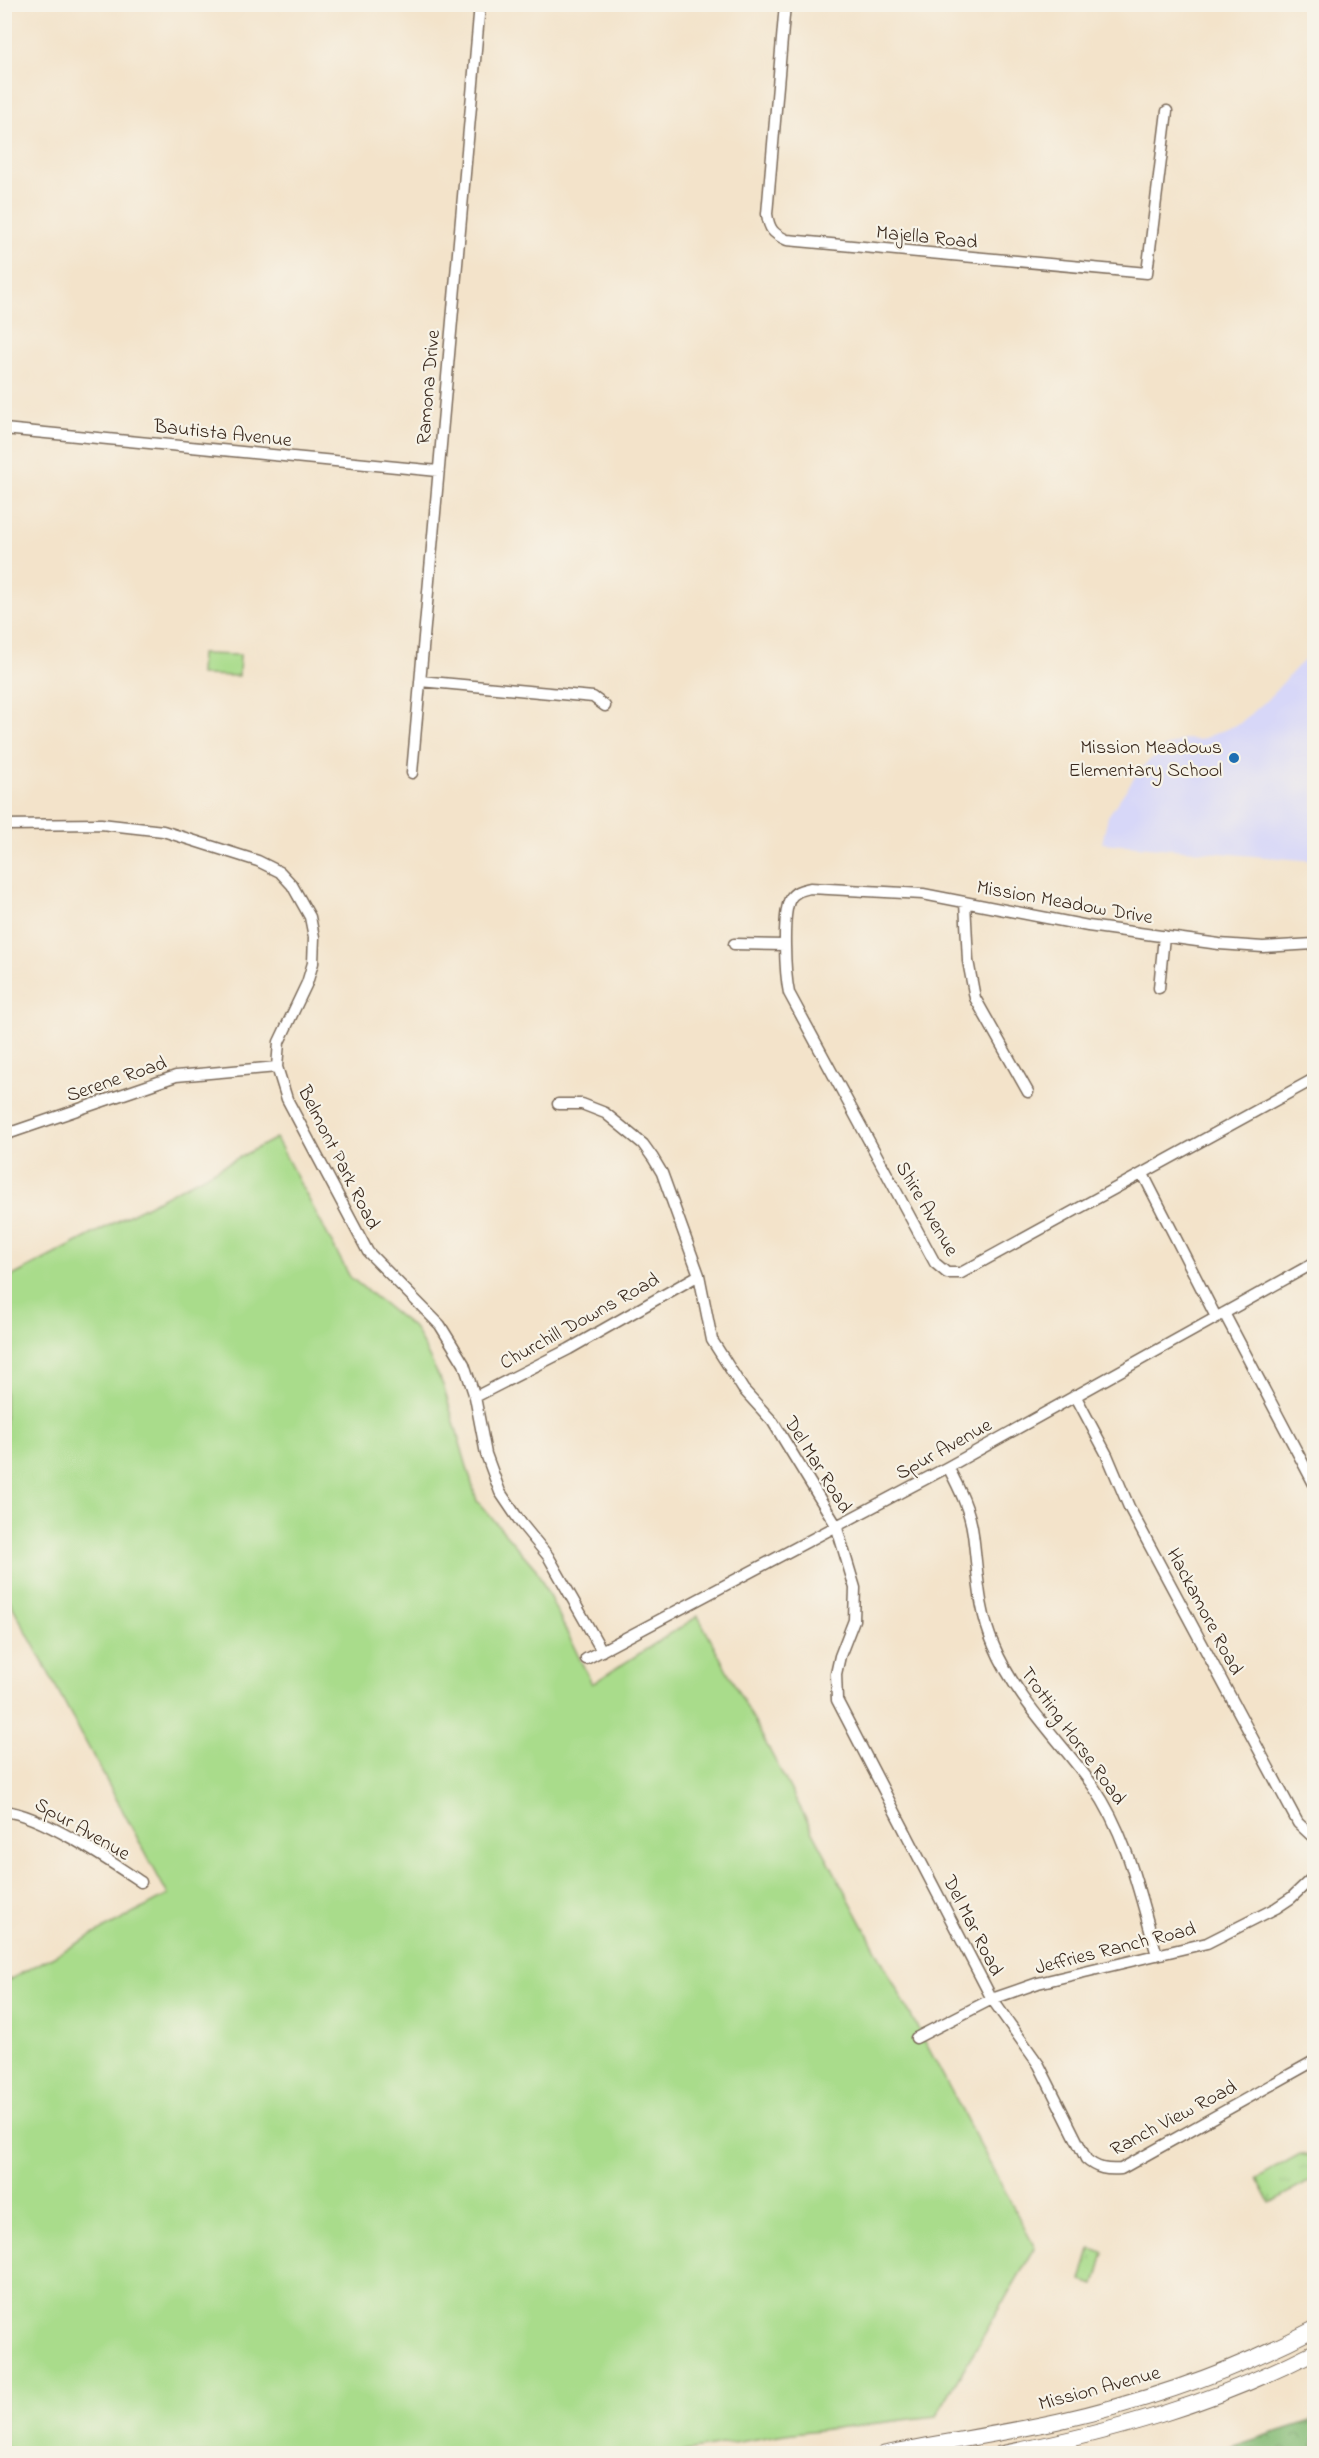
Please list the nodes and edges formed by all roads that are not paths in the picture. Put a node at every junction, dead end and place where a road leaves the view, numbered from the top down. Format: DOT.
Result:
graph roads {
  1 [pos="480,4"];
  2 [pos="785,4"];
  3 [pos="1167,111"];
  4 [pos="4,429"];
  5 [pos="438,471"];
  6 [pos="420,681"];
  7 [pos="605,706"];
  8 [pos="412,773"];
  9 [pos="4,825"];
  10 [pos="810,888"];
  11 [pos="965,902"];
  12 [pos="1164,936"];
  13 [pos="734,944"];
  14 [pos="1314,944"];
  15 [pos="784,945"];
  16 [pos="1159,988"];
  17 [pos="278,1067"];
  18 [pos="1314,1079"];
  19 [pos="1028,1092"];
  20 [pos="558,1104"];
  21 [pos="4,1134"];
  22 [pos="1143,1174"];
  23 [pos="1314,1263"];
  24 [pos="699,1275"];
  25 [pos="1220,1315"];
  26 [pos="1075,1395"];
  27 [pos="475,1396"];
  28 [pos="948,1467"];
  29 [pos="1314,1484"];
  30 [pos="836,1525"];
  31 [pos="602,1651"];
  32 [pos="586,1659"];
  33 [pos="4,1810"];
  34 [pos="1314,1838"];
  35 [pos="1314,1876"];
  36 [pos="141,1882"];
  37 [pos="1156,1955"];
  38 [pos="992,1999"];
  39 [pos="916,2038"];
  40 [pos="1314,2061"];
  41 [pos="1314,2329"];
  42 [pos="1314,2352"];
  43 [pos="884,2454"];
  44 [pos="1000,2454"];
  1 -- 5 [label="street, Ramona Drive"];
  2 -- 3 [label="street, Majella Road"];
  4 -- 5 [label="street, Bautista Avenue"];
  5 -- 6 [label="street, Ramona Drive"];
  6 -- 7 [label="street"];
  6 -- 8 [label="street, Ramona Drive"];
  9 -- 17 [label="street, Belmont Park Road"];
  10 -- 11 [label="street, Mission Meadow Drive"];
  10 -- 15 [label="street, Shire Avenue"];
  11 -- 12 [label="street, Mission Meadow Drive"];
  11 -- 19 [label="street"];
  12 -- 14 [label="street, Mission Meadow Drive"];
  12 -- 16 [label="street"];
  13 -- 15 [label="street"];
  15 -- 22 [label="street, Shire Avenue"];
  17 -- 21 [label="street, Serene Road"];
  17 -- 27 [label="street, Belmont Park Road"];
  18 -- 22 [label="street, Shire Avenue"];
  20 -- 24 [label="street, Del Mar Road"];
  22 -- 25 [label="street"];
  23 -- 25 [label="street, Spur Avenue"];
  24 -- 27 [label="street, Churchill Downs Road"];
  24 -- 30 [label="street, Del Mar Road"];
  25 -- 26 [label="street, Spur Avenue"];
  25 -- 29 [label="street"];
  26 -- 28 [label="street, Spur Avenue"];
  26 -- 34 [label="street, Hackamore Road"];
  27 -- 31 [label="street, Belmont Park Road"];
  28 -- 30 [label="street, Spur Avenue"];
  28 -- 37 [label="street, Trotting Horse Road"];
  30 -- 31 [label="street, Spur Avenue"];
  30 -- 38 [label="street, Del Mar Road"];
  31 -- 32 [label="street, Spur Avenue"];
  33 -- 36 [label="street, Spur Avenue"];
  35 -- 37 [label="street, Jeffries Ranch Road"];
  37 -- 38 [label="street, Jeffries Ranch Road"];
  38 -- 39 [label="street, Jeffries Ranch Road"];
  38 -- 40 [label="street, Ranch View Road"];
  41 -- 43 [label="highway, Mission Avenue"];
  42 -- 44 [label="highway"];
}
